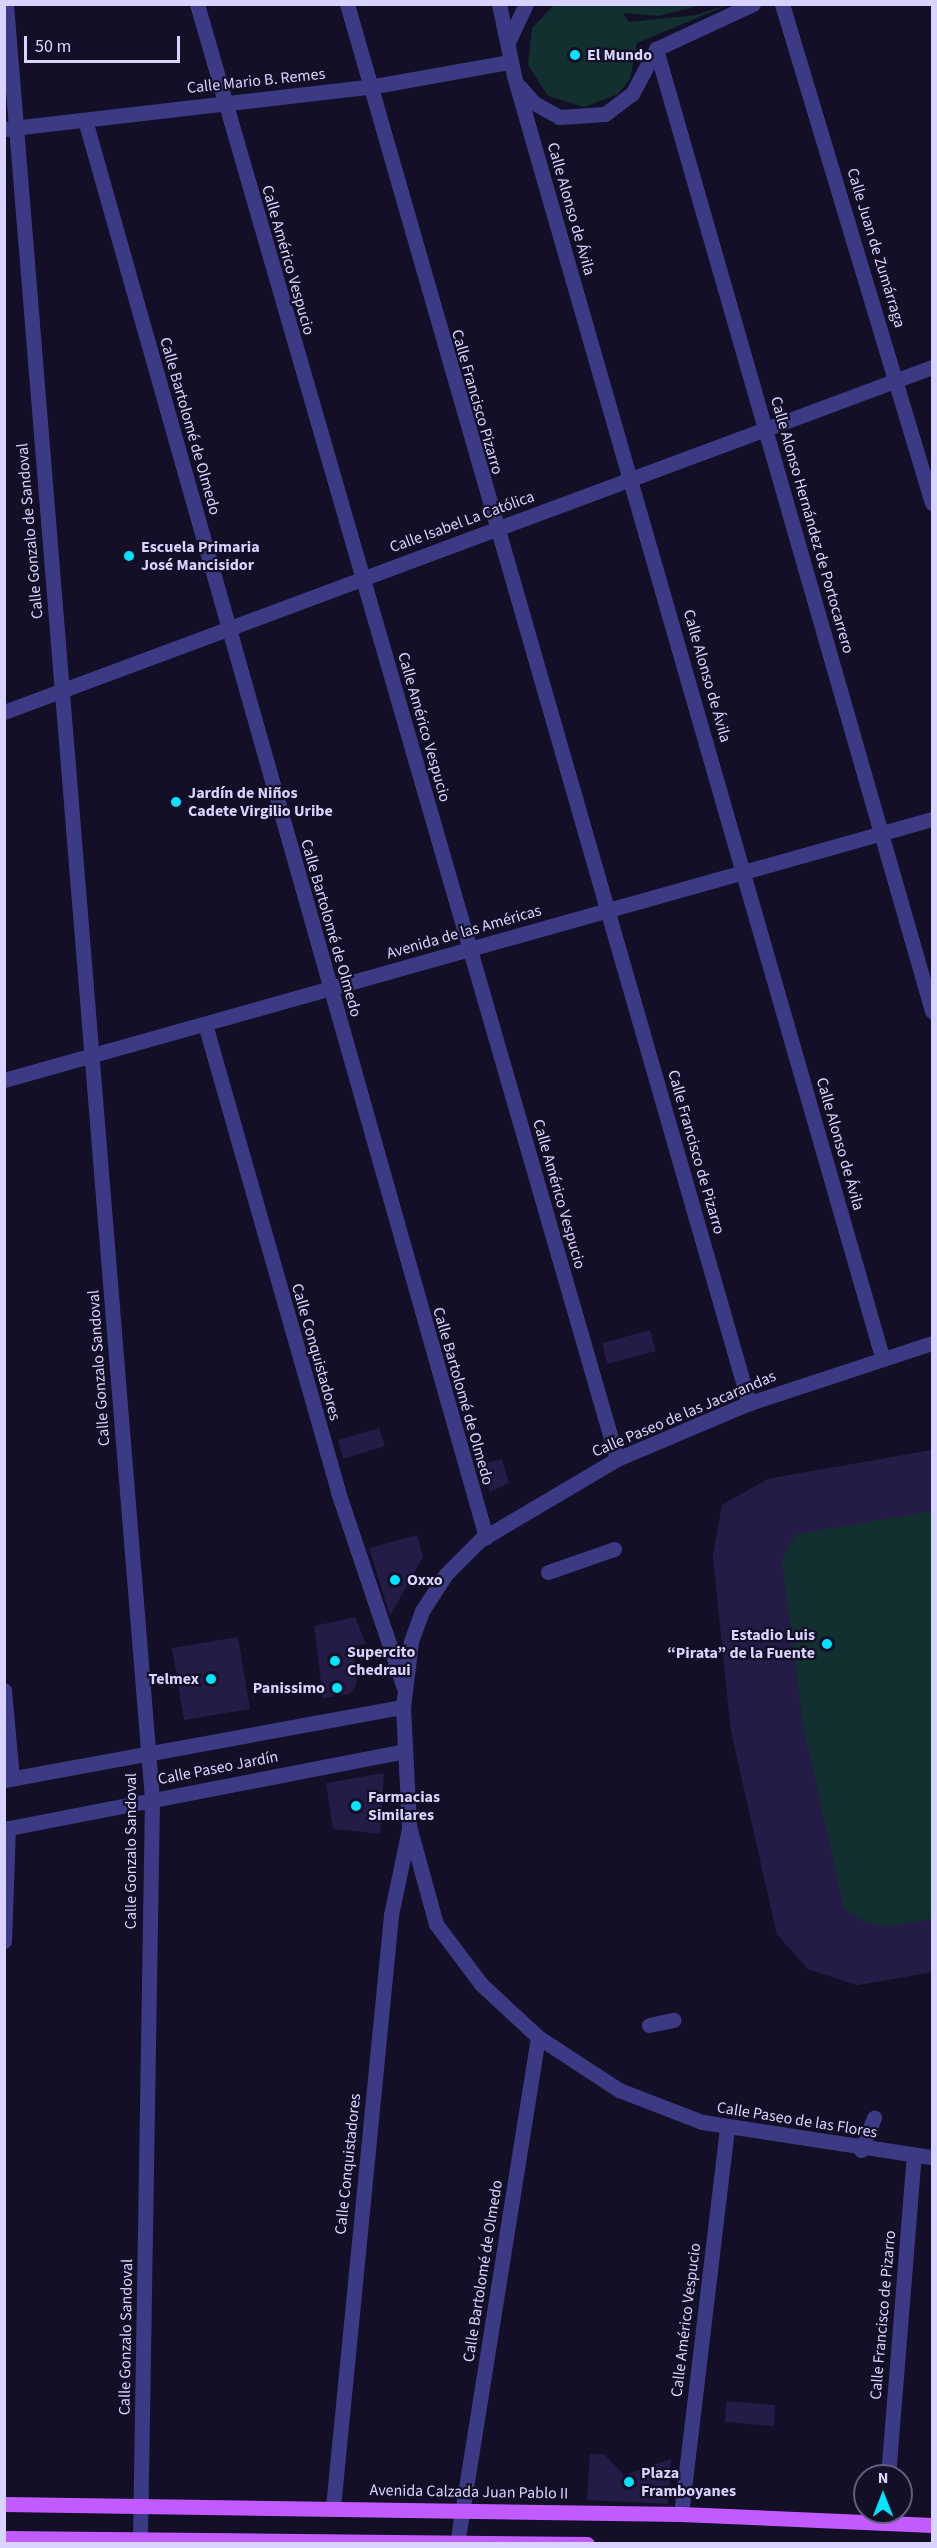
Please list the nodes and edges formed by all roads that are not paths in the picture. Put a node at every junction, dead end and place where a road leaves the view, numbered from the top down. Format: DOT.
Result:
graph roads {
  1 [pos="6,4"];
  2 [pos="197,4"];
  3 [pos="347,4"];
  4 [pos="499,4"];
  5 [pos="526,4"];
  6 [pos="753,4"];
  7 [pos="782,4"];
  8 [pos="507,42"];
  9 [pos="656,49"];
  10 [pos="512,69"];
  11 [pos="369,87"];
  12 [pos="223,102"];
  13 [pos="85,120"];
  14 [pos="10,128"];
  15 [pos="933,367"];
  16 [pos="897,380"];
  17 [pos="766,429"];
  18 [pos="631,479"];
  19 [pos="933,503"];
  20 [pos="494,530"];
  21 [pos="362,579"];
  22 [pos="228,629"];
  23 [pos="61,691"];
  24 [pos="4,712"];
  25 [pos="933,819"];
  26 [pos="881,833"];
  27 [pos="744,872"];
  28 [pos="609,910"];
  29 [pos="468,950"];
  30 [pos="329,989"];
  31 [pos="933,1011"];
  32 [pos="205,1024"];
  33 [pos="93,1055"];
  34 [pos="4,1080"];
  35 [pos="933,1343"];
  36 [pos="882,1357"];
  37 [pos="749,1403"];
  38 [pos="617,1460"];
  39 [pos="486,1537"];
  40 [pos="614,1549"];
  41 [pos="548,1572"];
  42 [pos="404,1688"];
  43 [pos="4,1690"];
  44 [pos="403,1707"];
  45 [pos="404,1751"];
  46 [pos="147,1757"];
  47 [pos="8,1779"];
  48 [pos="152,1799"];
  49 [pos="409,1826"];
  50 [pos="7,1828"];
  51 [pos="4,1941"];
  52 [pos="673,2020"];
  53 [pos="649,2025"];
  54 [pos="538,2037"];
  55 [pos="874,2117"];
  56 [pos="727,2129"];
  57 [pos="861,2150"];
  58 [pos="914,2156"];
  59 [pos="933,2157"];
  60 [pos="889,2464"];
  61 [pos="4,2504"];
  62 [pos="333,2507"];
  63 [pos="141,2508"];
  64 [pos="463,2511"];
  65 [pos="681,2514"];
  66 [pos="853,2516"];
  67 [pos="913,2521"];
  68 [pos="933,2525"];
  69 [pos="4,2538"];
  70 [pos="140,2541"];
  71 [pos="457,2542"];
  72 [pos="587,2544"];
  1 -- 14 [label="street, Calle Gonzalo de Sandoval"];
  2 -- 12 [label="street, Calle Américo Vespucio"];
  3 -- 11 [label="street, Calle Francisco Pizarro"];
  4 -- 8 [label="street, Calle Alonso de Ávila"];
  5 -- 8 [label="street"];
  6 -- 9 [label="street"];
  7 -- 16 [label="street, Calle Juan de Zumárraga"];
  8 -- 10 [label="street, Calle Alonso de Ávila"];
  9 -- 10 [label="street"];
  9 -- 17 [label="street, Calle Alonso Hernández de Portocarrero"];
  10 -- 11 [label="street, Calle Mario B. Remes"];
  10 -- 18 [label="street, Calle Alonso de Ávila"];
  11 -- 12 [label="street, Calle Mario B. Remes"];
  11 -- 20 [label="street, Calle Francisco Pizarro"];
  12 -- 13 [label="street, Calle Mario B. Remes"];
  12 -- 21 [label="street, Calle Américo Vespucio"];
  13 -- 14 [label="street, Calle Mario B. Remes"];
  13 -- 22 [label="street, Calle Bartolomé de Olmedo"];
  14 -- 23 [label="street, Calle Gonzalo de Sandoval"];
  15 -- 16 [label="street, Calle Isabel La Católica"];
  16 -- 17 [label="street, Calle Isabel La Católica"];
  16 -- 19 [label="street, Calle Juan de Zumárraga"];
  17 -- 18 [label="street, Calle Isabel La Católica"];
  17 -- 26 [label="street, Calle Alonso Hernández de Portocarrero"];
  18 -- 20 [label="street, Calle Isabel La Católica"];
  18 -- 27 [label="street, Calle Alonso de Ávila"];
  20 -- 21 [label="street, Calle Isabel La Católica"];
  20 -- 28 [label="street, Calle Francisco Pizarro"];
  21 -- 22 [label="street, Calle Isabel La Católica"];
  21 -- 29 [label="street, Calle Américo Vespucio"];
  22 -- 23 [label="street, Calle Isabel La Católica"];
  22 -- 30 [label="street, Calle Bartolomé de Olmedo"];
  23 -- 24 [label="street, Calle Isabel La Católica"];
  23 -- 33 [label="street, Calle Gonzalo de Sandoval"];
  25 -- 26 [label="street, Avenida de las Américas"];
  26 -- 27 [label="street, Avenida de las Américas"];
  26 -- 31 [label="street, Calle Alonso Hernández de Portocarrero"];
  27 -- 28 [label="street, Avenida de las Américas"];
  27 -- 36 [label="street, Calle Alonso de Ávila"];
  28 -- 29 [label="street, Avenida de las Américas"];
  28 -- 37 [label="street, Calle Francisco de Pizarro"];
  29 -- 30 [label="street, Avenida de las Américas"];
  29 -- 38 [label="street, Calle Américo Vespucio"];
  30 -- 32 [label="street, Avenida de las Américas"];
  30 -- 39 [label="street, Calle Bartolomé de Olmedo"];
  32 -- 33 [label="street, Avenida de las Américas"];
  32 -- 42 [label="street, Calle Conquistadores"];
  33 -- 34 [label="street, Avenida de las Américas"];
  33 -- 46 [label="street, Calle Gonzalo Sandoval"];
  35 -- 36 [label="street, Calle Paseo de las Jacarandas"];
  36 -- 37 [label="street, Calle Paseo de las Jacarandas"];
  37 -- 38 [label="street, Calle Paseo de las Jacarandas"];
  38 -- 39 [label="street, Calle Paseo de las Jacarandas"];
  39 -- 42 [label="street, Calle Paseo de las Jacarandas"];
  40 -- 41 [label="street"];
  42 -- 44 [label="street, Calle Paseo de las Jacarandas"];
  43 -- 47 [label="street"];
  44 -- 45 [label="street, Calle Paseo de las Jacarandas"];
  44 -- 46 [label="street, Calle Paseo Jardín"];
  45 -- 48 [label="street, Calle Paseo Jardín"];
  45 -- 49 [label="street, Calle Paseo de las Flores"];
  46 -- 47 [label="street, Calle Paseo Jardín"];
  46 -- 48 [label="street, Calle Gonzalo Sandoval"];
  48 -- 50 [label="street, Calle Paseo Jardín"];
  48 -- 63 [label="street, Calle Gonzalo Sandoval"];
  49 -- 54 [label="street, Calle Paseo de las Flores"];
  49 -- 62 [label="street, Calle Conquistadores"];
  50 -- 51 [label="street"];
  52 -- 53 [label="street"];
  54 -- 56 [label="street, Calle Paseo de las Flores"];
  54 -- 64 [label="street, Calle Bartolomé de Olmedo"];
  55 -- 57 [label="street"];
  56 -- 57 [label="street, Calle Paseo de las Flores"];
  56 -- 65 [label="street, Calle Américo Vespucio"];
  57 -- 58 [label="street, Calle Paseo de las Flores"];
  58 -- 59 [label="street, Calle Paseo de las Flores"];
  58 -- 60 [label="street, Calle Francisco de Pizarro"];
  61 -- 63 [label="main road, Avenida Calzada Juan Pablo II"];
  62 -- 63 [label="main road, Avenida Calzada Juan Pablo II"];
  62 -- 64 [label="main road, Avenida Calzada Juan Pablo II"];
  63 -- 70 [label="street, Calle Gonzalo Sandoval"];
  64 -- 65 [label="main road, Avenida Calzada Juan Pablo II"];
  64 -- 71 [label="street, Calle Bartolomé de Olmedo"];
  65 -- 66 [label="main road, Avenida Calzada Juan Pablo II"];
  67 -- 68 [label="main road, Avenida Calzada Juan Pablo II"];
  69 -- 70 [label="main road"];
  70 -- 71 [label="main road"];
  71 -- 72 [label="main road"];
}
